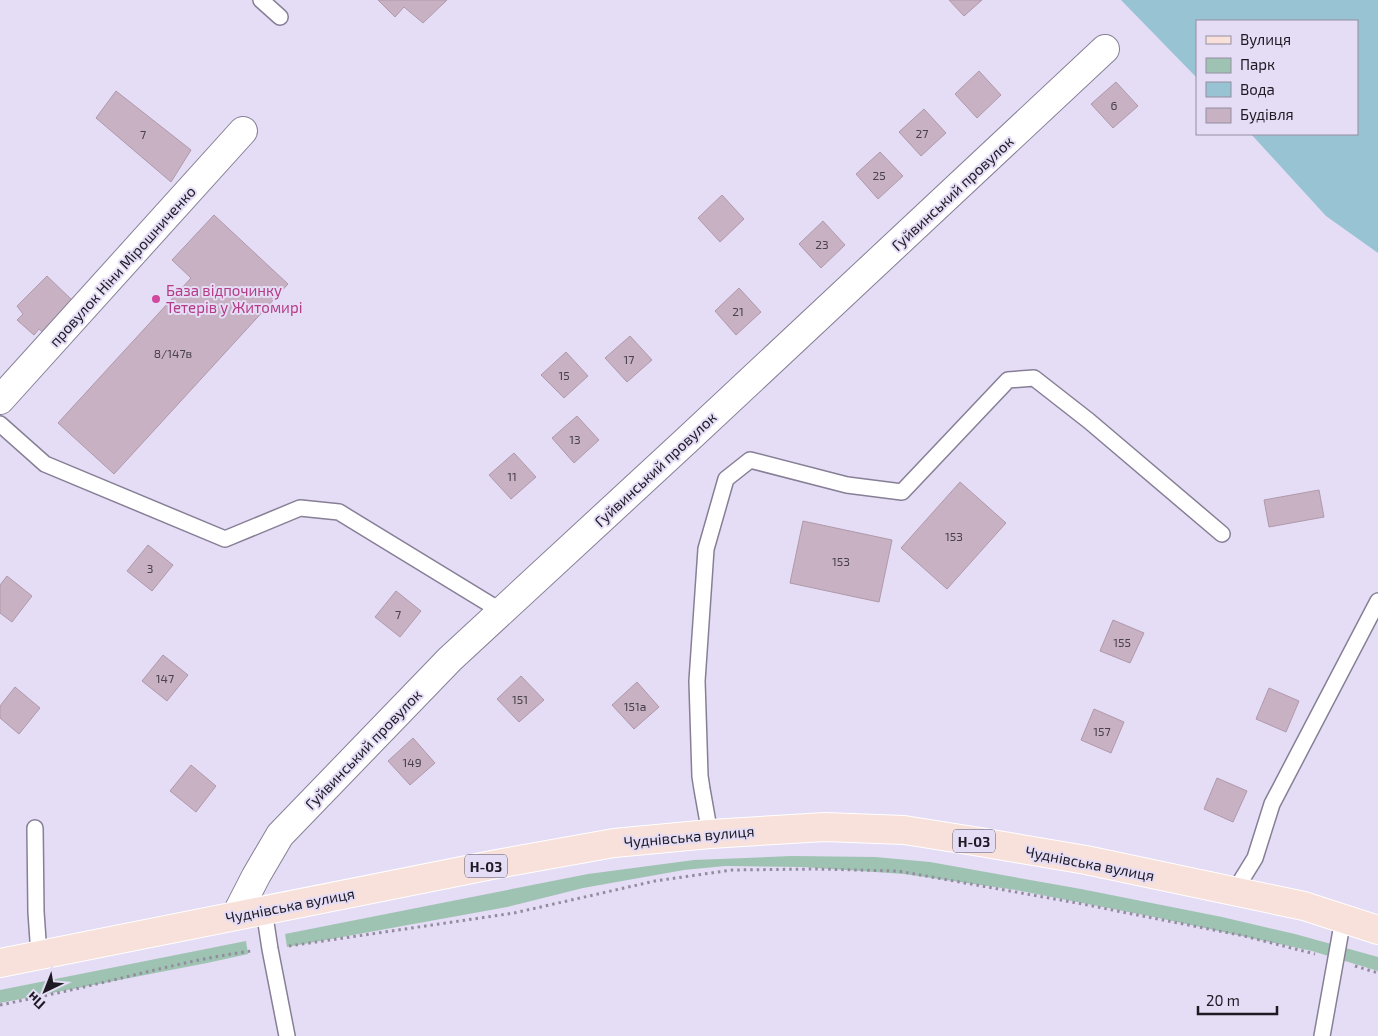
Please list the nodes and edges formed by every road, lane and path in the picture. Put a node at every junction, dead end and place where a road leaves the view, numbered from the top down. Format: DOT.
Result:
graph roads {
  1 [pos="261,0"];
  2 [pos="280,17"];
  3 [pos="1105,49"];
  4 [pos="243,131"];
  5 [pos="0,400"];
  6 [pos="0,424"];
  7 [pos="1222,534"];
  8 [pos="1378,601"];
  9 [pos="501,611"];
  10 [pos="35,828"];
  11 [pos="710,834"];
  12 [pos="1234,892"];
  13 [pos="1304,906"];
  14 [pos="264,910"];
  15 [pos="236,915"];
  16 [pos="1378,916"];
  17 [pos="1343,919"];
  18 [pos="1378,930"];
  19 [pos="270,949"];
  20 [pos="39,955"];
  21 [pos="1324,956"];
  22 [pos="0,963"];
  23 [pos="1351,964"];
  24 [pos="1378,973"];
  25 [pos="0,1005"];
  26 [pos="287,1036"];
  27 [pos="1322,1036"];
  1 -- 2 [label="lane"];
  3 -- 9 [label="street, Гуйвинський провулок"];
  4 -- 5 [label="street, провулок Ніни Мірошниченко"];
  6 -- 9 [label="lane"];
  7 -- 11 [label="lane"];
  8 -- 12 [label="lane"];
  9 -- 15 [label="street, Гуйвинський провулок"];
  10 -- 20 [label="lane"];
  11 -- 12 [label="main road, Чуднівська вулиця / Н-03"];
  11 -- 14 [label="main road, Чуднівська вулиця / Н-03"];
  12 -- 13 [label="main road, Чуднівська вулиця / Н-03"];
  13 -- 16 [label="street"];
  13 -- 17 [label="main road, Чуднівська вулиця / Н-03"];
  14 -- 15 [label="main road, Чуднівська вулиця / Н-03"];
  14 -- 19 [label="lane"];
  15 -- 20 [label="main road, Чуднівська вулиця / Н-03"];
  17 -- 18 [label="main road, Чуднівська вулиця / Н-03"];
  17 -- 27 [label="lane"];
  19 -- 21 [label="path"];
  19 -- 25 [label="path"];
  19 -- 26 [label="lane"];
  20 -- 22 [label="main road, Чуднівська вулиця / Н-03"];
  23 -- 24 [label="path"];
}
